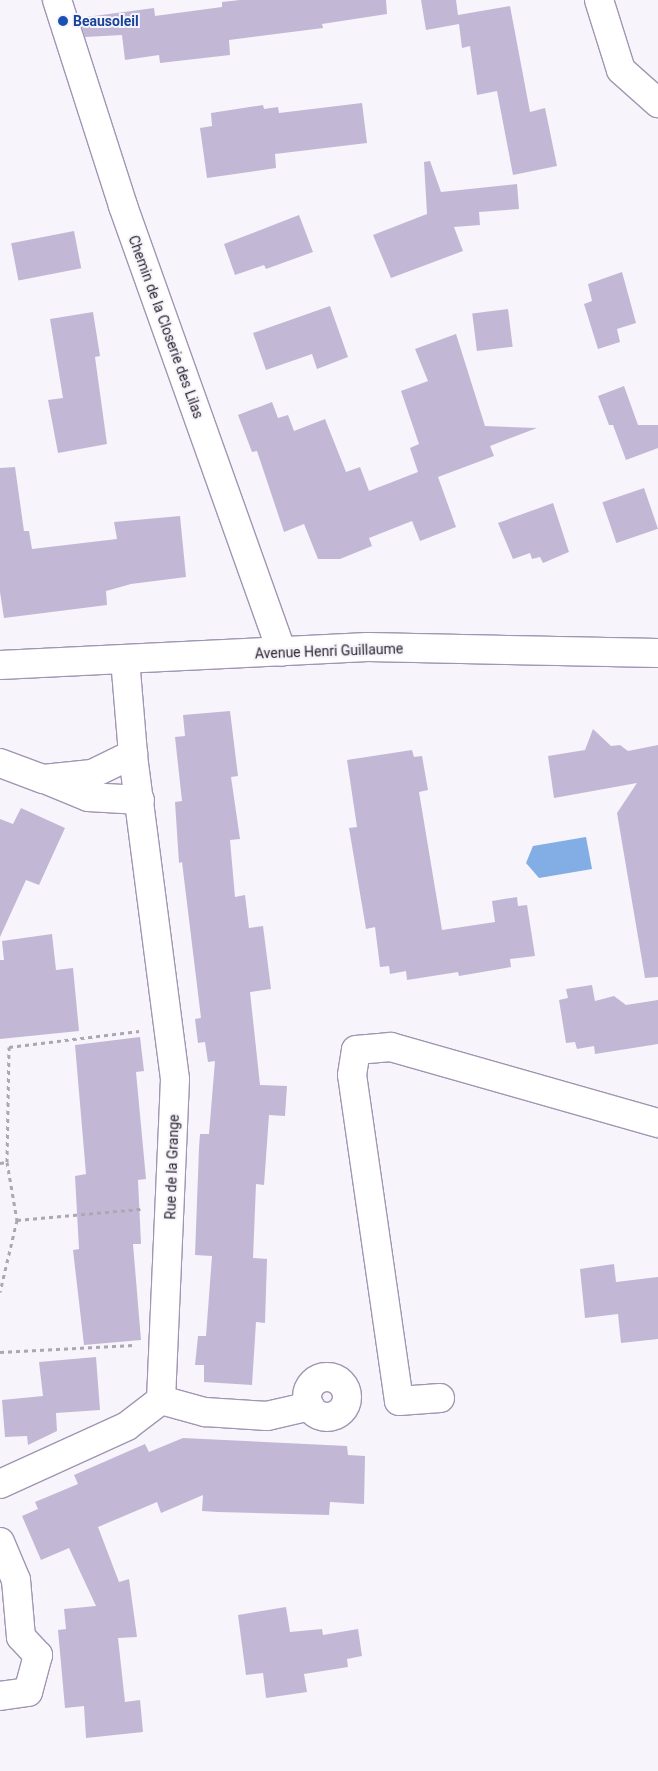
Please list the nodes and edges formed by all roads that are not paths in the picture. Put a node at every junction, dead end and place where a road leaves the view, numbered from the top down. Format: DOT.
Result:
graph roads {
  1 [pos="57,0"];
  2 [pos="599,0"];
  3 [pos="658,103"];
  4 [pos="282,652"];
  5 [pos="658,654"];
  6 [pos="125,660"];
  7 [pos="0,665"];
  8 [pos="133,754"];
  9 [pos="0,763"];
  10 [pos="43,779"];
  11 [pos="140,800"];
  12 [pos="658,1123"];
  13 [pos="440,1398"];
  14 [pos="161,1400"];
  15 [pos="310,1406"];
  16 [pos="0,1484"];
  17 [pos="0,1542"];
  18 [pos="10,1639"];
  19 [pos="0,1696"];
  1 -- 4 [label="street, Chemin de la Closerie des Lilas"];
  2 -- 3 [label="street"];
  4 -- 5 [label="street, Avenue Henri Guillaume"];
  4 -- 6 [label="street, Avenue Henri Guillaume"];
  6 -- 7 [label="street, Avenue Henri Guillaume"];
  6 -- 8 [label="street, Rue de la Grange"];
  8 -- 10 [label="street"];
  8 -- 11 [label="street, Rue de la Grange"];
  9 -- 10 [label="street"];
  10 -- 11 [label="street"];
  11 -- 14 [label="street, Rue de la Grange"];
  12 -- 13 [label="street"];
  14 -- 15 [label="street"];
  14 -- 16 [label="street"];
  17 -- 18 [label="street"];
  18 -- 19 [label="street"];
}
